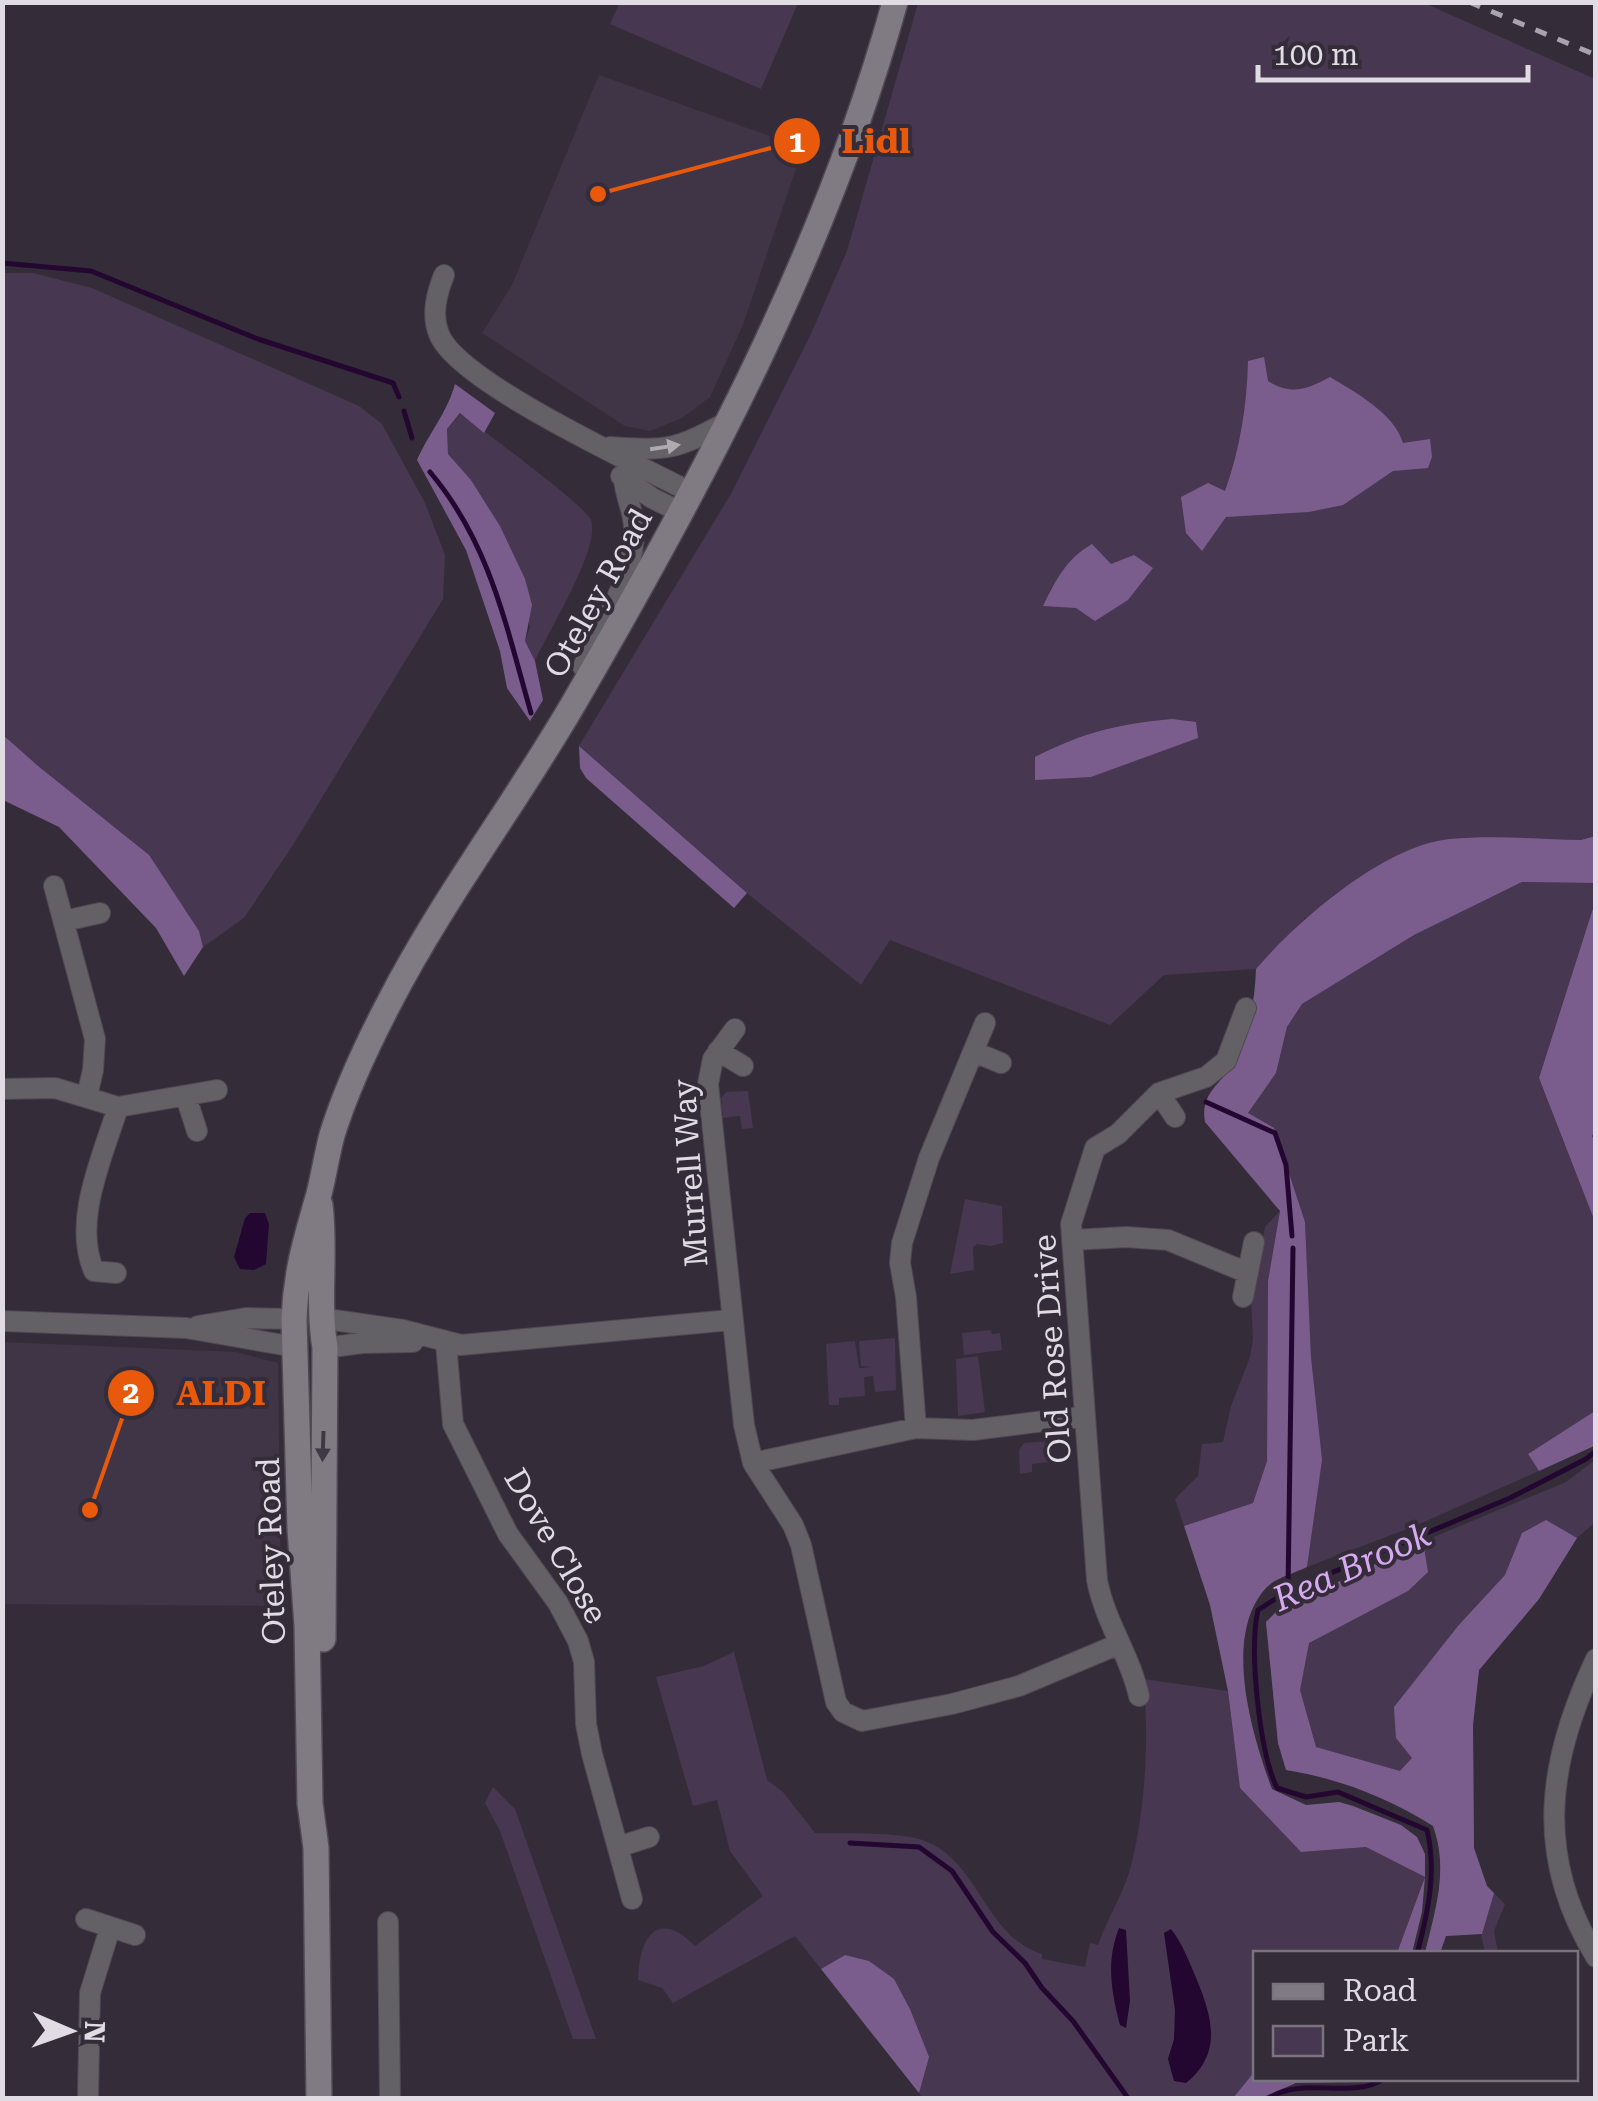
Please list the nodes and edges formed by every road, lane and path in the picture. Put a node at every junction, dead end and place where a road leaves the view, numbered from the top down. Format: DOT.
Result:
graph roads {
  1 [pos="895,2"];
  2 [pos="444,274"];
  3 [pos="726,422"];
  4 [pos="598,447"];
  5 [pos="624,479"];
  6 [pos="685,502"];
  7 [pos="574,703"];
  8 [pos="54,886"];
  9 [pos="100,913"];
  10 [pos="64,921"];
  11 [pos="1246,1008"];
  12 [pos="985,1023"];
  13 [pos="735,1028"];
  14 [pos="718,1051"];
  15 [pos="974,1052"];
  16 [pos="1001,1063"];
  17 [pos="743,1066"];
  18 [pos="2,1089"];
  19 [pos="217,1090"];
  20 [pos="1160,1093"];
  21 [pos="87,1096"];
  22 [pos="186,1098"];
  23 [pos="118,1107"];
  24 [pos="1175,1117"];
  25 [pos="196,1131"];
  26 [pos="1073,1240"];
  27 [pos="1254,1242"];
  28 [pos="1248,1272"];
  29 [pos="116,1273"];
  30 [pos="1244,1297"];
  31 [pos="307,1318"];
  32 [pos="2,1320"];
  33 [pos="730,1320"];
  34 [pos="186,1328"];
  35 [pos="441,1342"];
  36 [pos="295,1347"];
  37 [pos="325,1348"];
  38 [pos="1084,1416"];
  39 [pos="916,1428"];
  40 [pos="753,1463"];
  41 [pos="1119,1644"];
  42 [pos="1596,1658"];
  43 [pos="1139,1696"];
  44 [pos="649,1837"];
  45 [pos="618,1846"];
  46 [pos="316,1848"];
  47 [pos="632,1899"];
  48 [pos="86,1919"];
  49 [pos="110,1928"];
  50 [pos="134,1936"];
  51 [pos="395,1936"];
  52 [pos="1596,1958"];
  53 [pos="318,2027"];
  54 [pos="88,2098"];
  55 [pos="318,2098"];
  56 [pos="330,2098"];
  57 [pos="390,2098"];
  1 -- 3 [label="main road, Oteley Road"];
  2 -- 4 [label="street"];
  4 -- 3 [label="street, one-way"];
  3 -- 6 [label="main road, Oteley Road"];
  4 -- 5 [label="street"];
  4 -- 6 [label="street"];
  5 -- 6 [label="street"];
  5 -- 7 [label="street"];
  6 -- 7 [label="main road, Oteley Road"];
  7 -- 31 [label="main road, Oteley Road"];
  8 -- 10 [label="street"];
  9 -- 10 [label="street"];
  10 -- 21 [label="street"];
  11 -- 20 [label="street, Old Rose Drive"];
  12 -- 15 [label="street"];
  13 -- 14 [label="street, Murrell Way"];
  14 -- 17 [label="street"];
  14 -- 33 [label="street, Murrell Way"];
  15 -- 16 [label="street"];
  15 -- 39 [label="street"];
  18 -- 21 [label="street"];
  19 -- 22 [label="street"];
  20 -- 24 [label="street"];
  20 -- 26 [label="street, Old Rose Drive"];
  21 -- 23 [label="street"];
  22 -- 23 [label="street"];
  22 -- 25 [label="street"];
  23 -- 29 [label="street"];
  26 -- 28 [label="street"];
  26 -- 38 [label="street, Old Rose Drive"];
  27 -- 28 [label="street"];
  28 -- 30 [label="street"];
  31 -- 34 [label="street"];
  31 -- 35 [label="street"];
  31 -- 36 [label="main road, Oteley Road"];
  31 -- 37 [label="main road, Oteley Road"];
  32 -- 34 [label="street"];
  33 -- 35 [label="street"];
  33 -- 40 [label="street, Murrell Way"];
  34 -- 36 [label="street"];
  35 -- 37 [label="street"];
  35 -- 45 [label="street, Dove Close"];
  36 -- 37 [label="main road"];
  36 -- 46 [label="main road, Oteley Road"];
  37 -- 46 [label="main road, Oteley Road, one-way"];
  38 -- 39 [label="street"];
  38 -- 41 [label="street, Old Rose Drive"];
  39 -- 40 [label="street"];
  40 -- 41 [label="street, Murrell Way"];
  41 -- 43 [label="street, Old Rose Drive"];
  42 -- 52 [label="street"];
  44 -- 45 [label="street"];
  45 -- 47 [label="street, Dove Close"];
  46 -- 53 [label="main road, Oteley Road"];
  48 -- 49 [label="street"];
  49 -- 50 [label="street"];
  49 -- 54 [label="street"];
  51 -- 57 [label="street"];
  53 -- 55 [label="main road, Oteley Road"];
  53 -- 56 [label="main road"];
}
